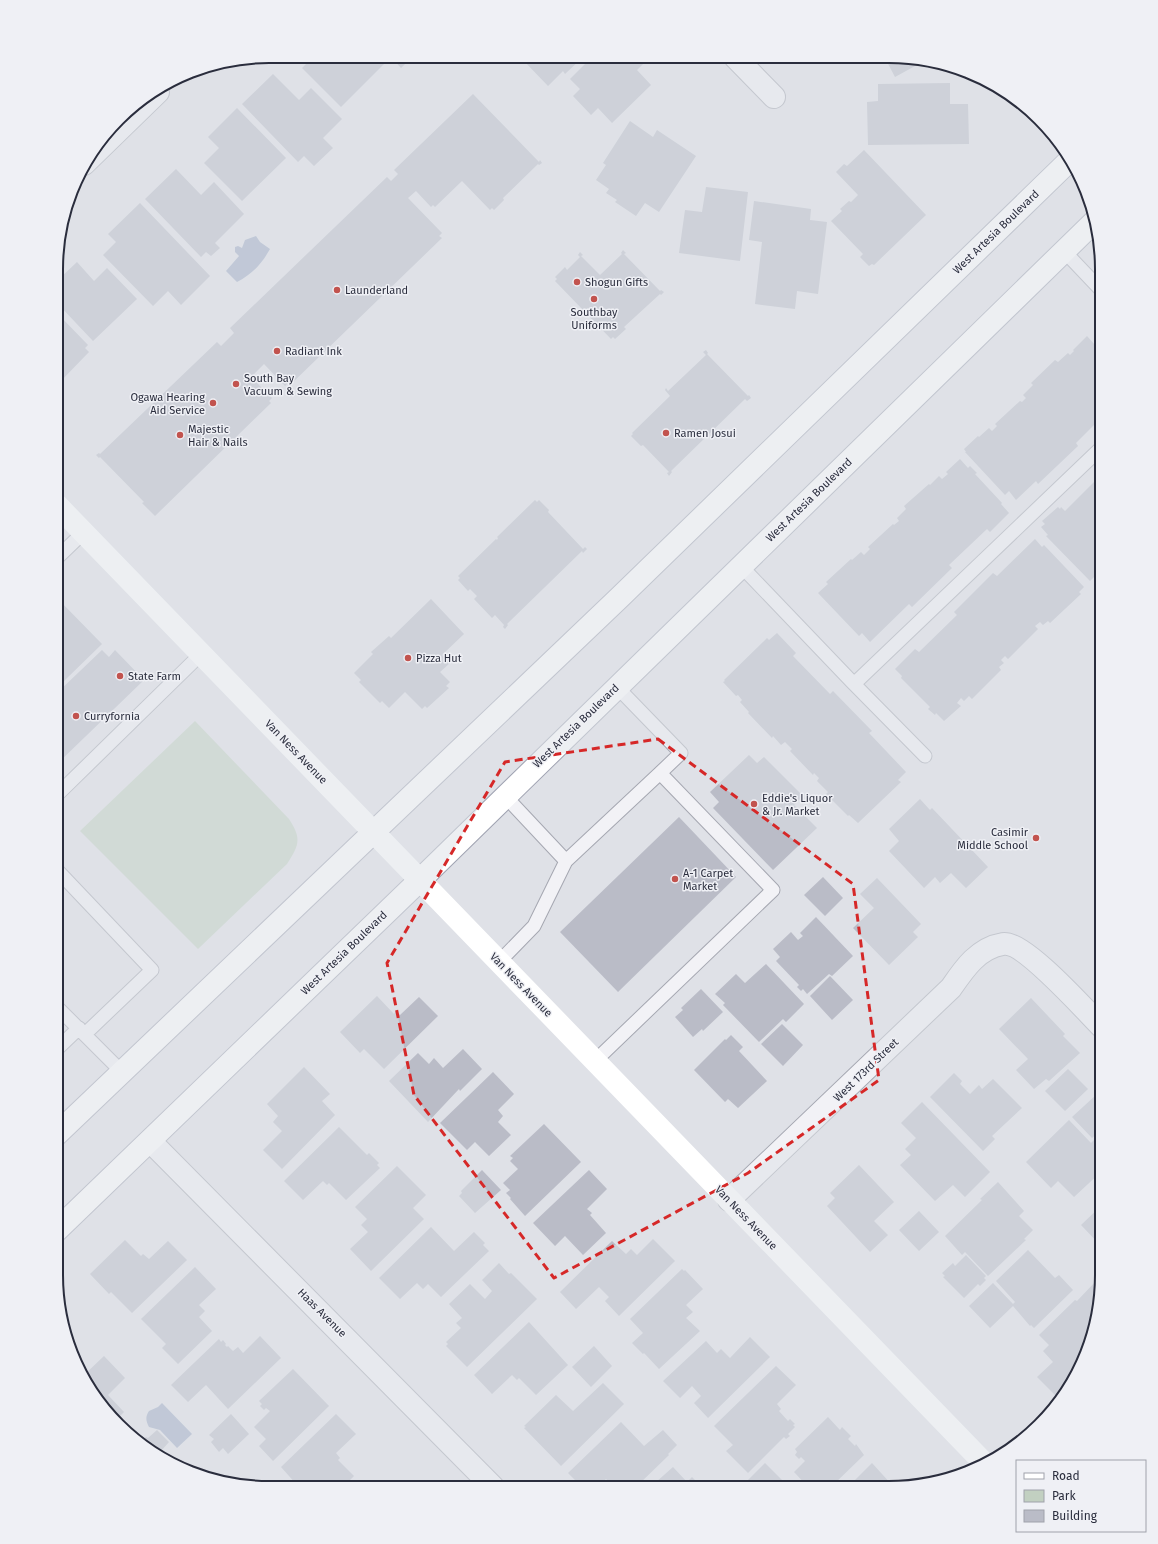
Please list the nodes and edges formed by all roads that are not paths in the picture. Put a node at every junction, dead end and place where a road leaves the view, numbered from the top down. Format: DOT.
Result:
graph roads {
  1 [pos="741,63"];
  2 [pos="774,97"];
  3 [pos="142,107"];
  4 [pos="109,139"];
  5 [pos="1066,164"];
  6 [pos="1090,226"];
  7 [pos="1064,251"];
  8 [pos="1095,284"];
  9 [pos="1095,454"];
  10 [pos="63,511"];
  11 [pos="84,532"];
  12 [pos="63,552"];
  13 [pos="741,566"];
  14 [pos="202,654"];
  15 [pos="854,684"];
  16 [pos="617,687"];
  17 [pos="924,756"];
  18 [pos="660,773"];
  19 [pos="63,789"];
  20 [pos="505,796"];
  21 [pos="374,832"];
  22 [pos="566,861"];
  23 [pos="63,876"];
  24 [pos="420,880"];
  25 [pos="499,962"];
  26 [pos="63,1013"];
  27 [pos="1095,1020"];
  28 [pos="82,1031"];
  29 [pos="63,1045"];
  30 [pos="595,1061"];
  31 [pos="122,1072"];
  32 [pos="63,1128"];
  33 [pos="150,1141"];
  34 [pos="729,1200"];
  35 [pos="63,1224"];
  36 [pos="981,1460"];
  37 [pos="487,1481"];
  1 -- 2 [label="street"];
  3 -- 4 [label="street"];
  5 -- 21 [label="main road, West Artesia Boulevard"];
  6 -- 7 [label="main road, West Artesia Boulevard"];
  7 -- 8 [label="lane"];
  7 -- 13 [label="main road, West Artesia Boulevard"];
  9 -- 15 [label="lane"];
  10 -- 11 [label="main road, Van Ness Avenue"];
  11 -- 12 [label="lane"];
  11 -- 14 [label="main road, Van Ness Avenue"];
  13 -- 15 [label="lane"];
  13 -- 16 [label="main road, West Artesia Boulevard"];
  14 -- 19 [label="lane"];
  14 -- 21 [label="main road, Van Ness Avenue"];
  15 -- 17 [label="lane"];
  16 -- 18 [label="lane"];
  16 -- 20 [label="main road, West Artesia Boulevard"];
  18 -- 22 [label="lane"];
  18 -- 30 [label="lane"];
  20 -- 22 [label="lane"];
  20 -- 24 [label="main road, West Artesia Boulevard"];
  21 -- 24 [label="main road, Van Ness Avenue"];
  21 -- 31 [label="main road, West Artesia Boulevard"];
  22 -- 25 [label="lane"];
  23 -- 28 [label="lane"];
  24 -- 25 [label="main road, Van Ness Avenue"];
  24 -- 33 [label="main road, West Artesia Boulevard"];
  25 -- 30 [label="main road, Van Ness Avenue"];
  26 -- 28 [label="lane"];
  27 -- 34 [label="street, West 173rd Street"];
  28 -- 29 [label="lane"];
  28 -- 31 [label="lane"];
  30 -- 34 [label="main road, Van Ness Avenue"];
  31 -- 32 [label="main road, West Artesia Boulevard"];
  33 -- 35 [label="main road, West Artesia Boulevard"];
  33 -- 37 [label="street, Haas Avenue"];
  34 -- 36 [label="main road, Van Ness Avenue"];
}
